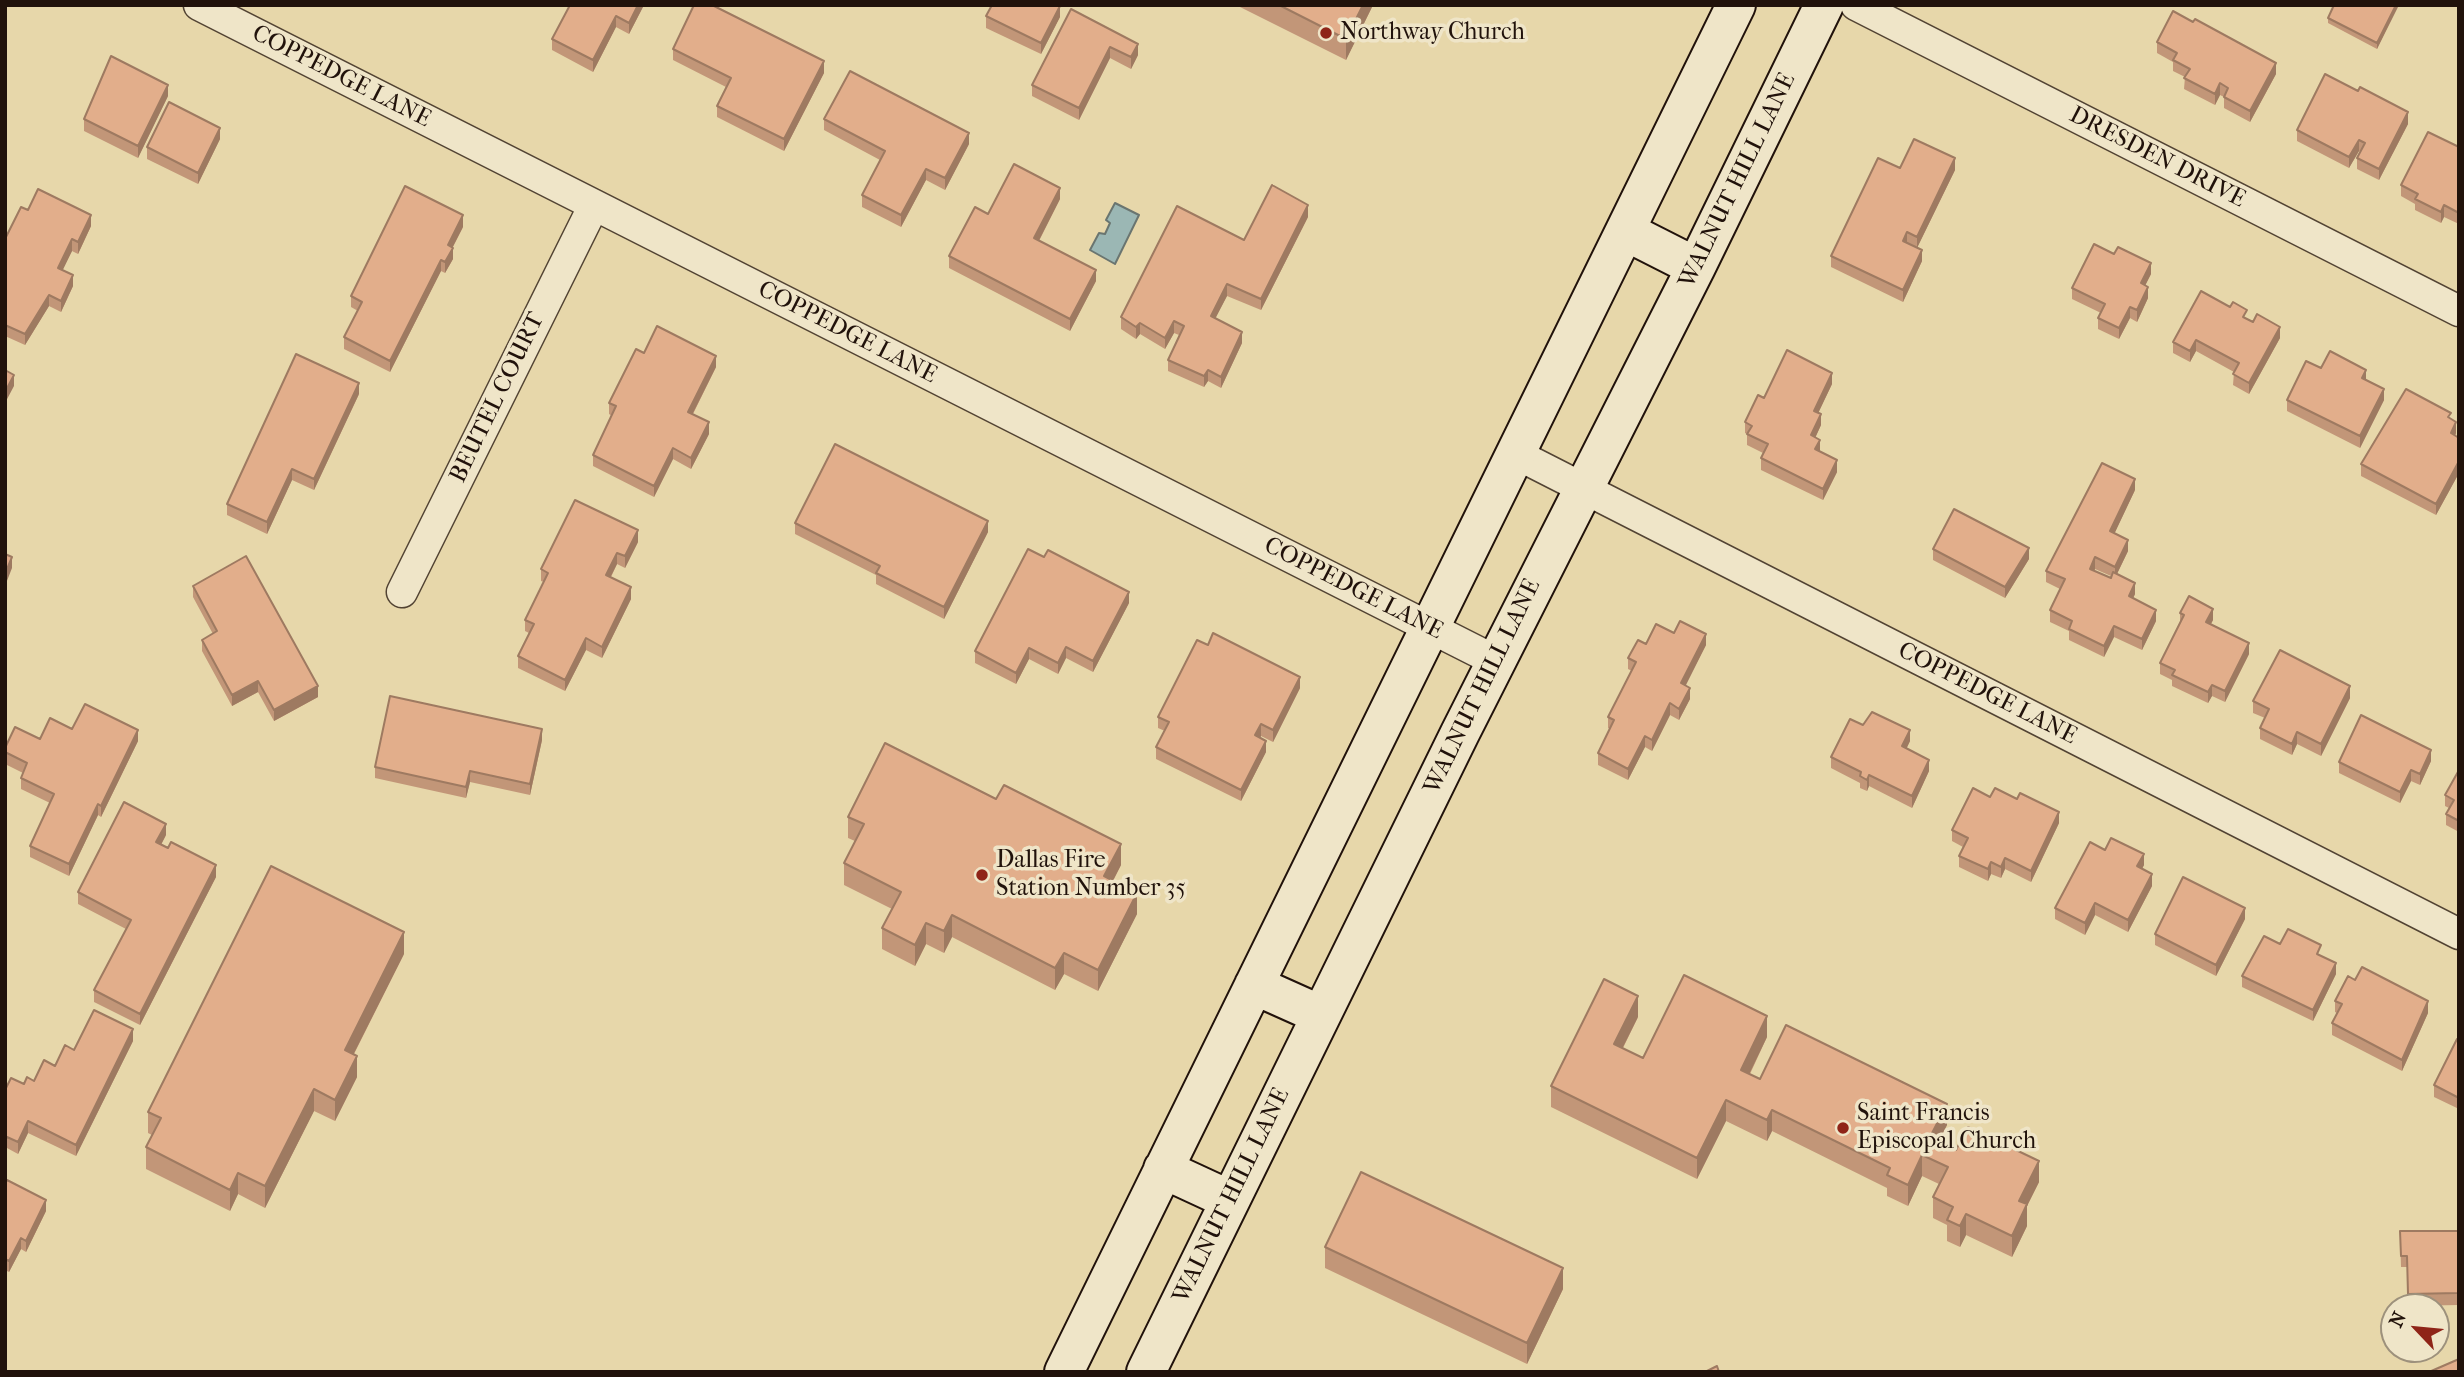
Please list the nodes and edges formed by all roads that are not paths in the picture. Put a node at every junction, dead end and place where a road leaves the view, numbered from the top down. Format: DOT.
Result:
graph roads {
  1 [pos="199,5"];
  2 [pos="1736,5"];
  3 [pos="1824,5"];
  4 [pos="1856,5"];
  5 [pos="594,205"];
  6 [pos="1625,231"];
  7 [pos="1696,267"];
  8 [pos="2459,312"];
  9 [pos="1516,454"];
  10 [pos="1583,489"];
  11 [pos="402,592"];
  12 [pos="1430,628"];
  13 [pos="1496,661"];
  14 [pos="2459,934"];
  15 [pos="1254,985"];
  16 [pos="1321,1015"];
  17 [pos="1163,1169"];
  18 [pos="1230,1200"];
  19 [pos="1064,1372"];
  20 [pos="1146,1372"];
  1 -- 5 [label="street, COPPEDGE LANE"];
  2 -- 6 [label="main road"];
  3 -- 7 [label="main road, WALNUT HILL LANE"];
  4 -- 8 [label="street, DRESDEN DRIVE"];
  5 -- 11 [label="street, BEUTEL COURT"];
  5 -- 12 [label="street, COPPEDGE LANE"];
  6 -- 7 [label="main road"];
  6 -- 9 [label="main road"];
  7 -- 10 [label="main road, WALNUT HILL LANE"];
  9 -- 10 [label="street, COPPEDGE LANE"];
  9 -- 12 [label="main road"];
  10 -- 13 [label="main road, WALNUT HILL LANE"];
  10 -- 14 [label="street, COPPEDGE LANE"];
  12 -- 13 [label="street, COPPEDGE LANE"];
  12 -- 15 [label="main road"];
  13 -- 16 [label="main road, WALNUT HILL LANE"];
  15 -- 16 [label="main road"];
  15 -- 17 [label="main road"];
  16 -- 18 [label="main road, WALNUT HILL LANE"];
  17 -- 18 [label="main road"];
  17 -- 19 [label="main road"];
  18 -- 20 [label="main road, WALNUT HILL LANE"];
}
